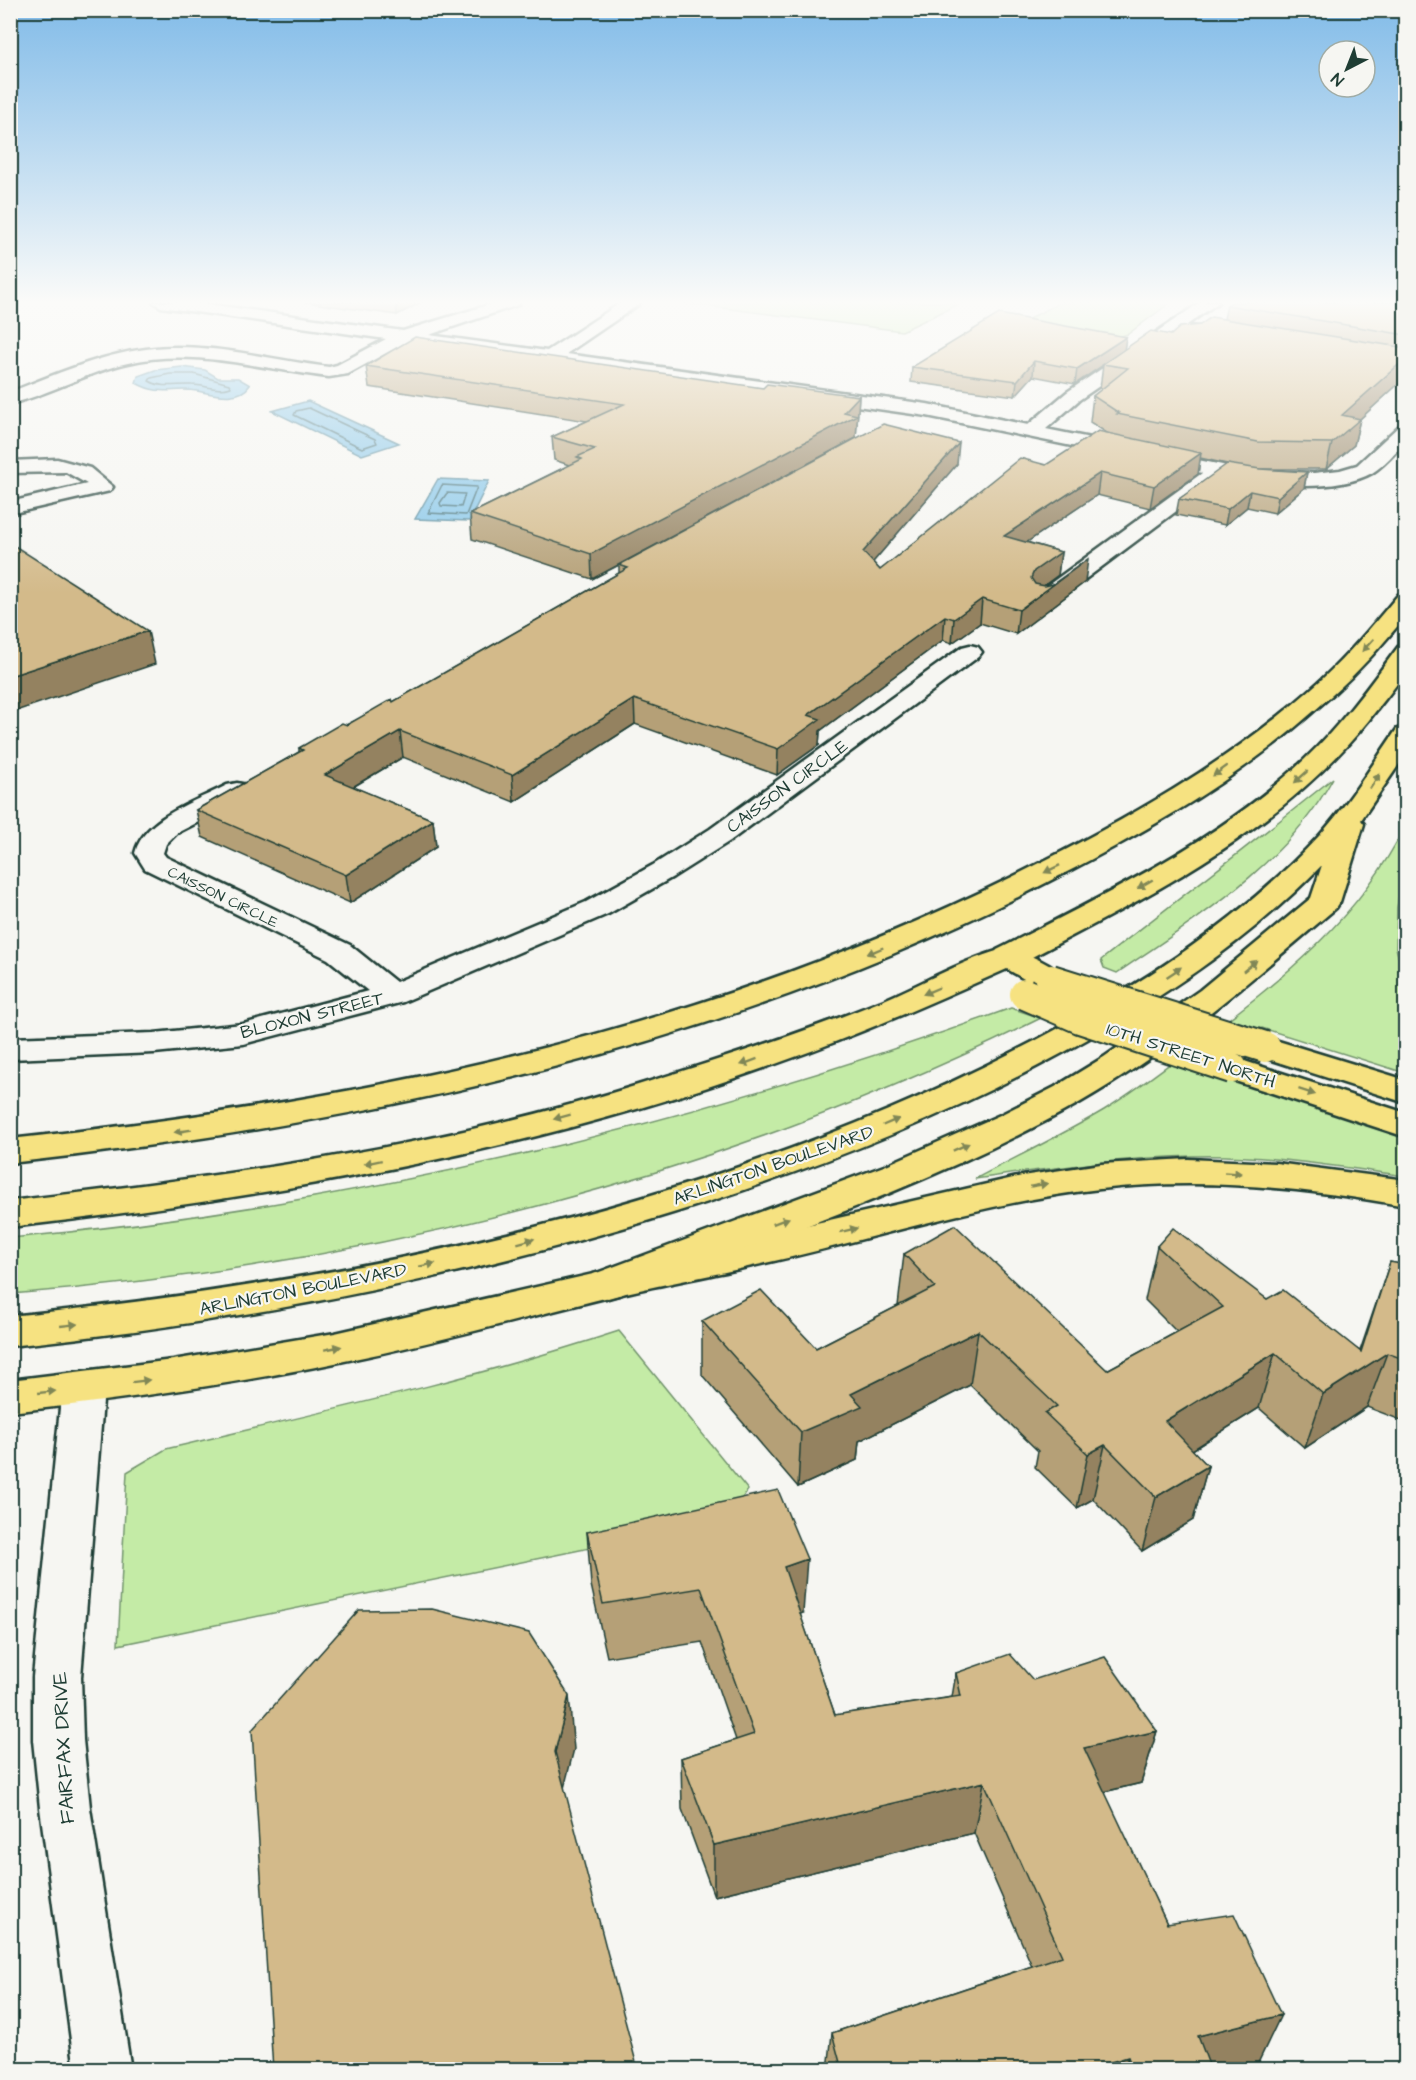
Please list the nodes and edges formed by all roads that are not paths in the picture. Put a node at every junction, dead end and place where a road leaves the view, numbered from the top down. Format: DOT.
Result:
graph roads {
  1 [pos="849,399"];
  2 [pos="1061,399"];
  3 [pos="1069,399"];
  4 [pos="1035,406"];
  5 [pos="927,410"];
  6 [pos="1010,410"];
  7 [pos="955,415"];
  8 [pos="891,429"];
  9 [pos="1406,430"];
  10 [pos="1032,431"];
  11 [pos="10,467"];
  12 [pos="1218,471"];
  13 [pos="10,508"];
  14 [pos="1406,600"];
  15 [pos="1041,601"];
  16 [pos="970,652"];
  17 [pos="1406,652"];
  18 [pos="1406,734"];
  19 [pos="254,782"];
  20 [pos="1353,813"];
  21 [pos="597,909"];
  22 [pos="996,963"];
  23 [pos="1038,987"];
  24 [pos="392,995"];
  25 [pos="10,1049"];
  26 [pos="1406,1092"];
  27 [pos="1406,1125"];
  28 [pos="10,1151"];
  29 [pos="1406,1193"];
  30 [pos="10,1214"];
  31 [pos="608,1284"];
  32 [pos="10,1331"];
  33 [pos="83,1388"];
  34 [pos="10,1396"];
  35 [pos="103,2070"];
  1 -- 5 [label="street"];
  2 -- 4 [label="street"];
  3 -- 10 [label="street"];
  5 -- 7 [label="street"];
  5 -- 8 [label="street"];
  6 -- 7 [label="street"];
  7 -- 10 [label="street"];
  9 -- 12 [label="street"];
  10 -- 12 [label="street"];
  11 -- 13 [label="street"];
  12 -- 15 [label="street"];
  14 -- 28 [label="main road, one-way"];
  16 -- 21 [label="street, CAISSON CIRCLE"];
  17 -- 22 [label="main road, one-way"];
  20 -- 18 [label="main road, ARLINGTON BOULEVARD, one-way"];
  19 -- 24 [label="street, CAISSON CIRCLE"];
  31 -- 20 [label="main road, one-way"];
  32 -- 20 [label="main road, ARLINGTON BOULEVARD, one-way"];
  21 -- 24 [label="street, BLOXON STREET"];
  22 -- 23 [label="main road, 10TH STREET NORTH"];
  22 -- 30 [label="main road, one-way"];
  23 -- 26 [label="main road, 10TH STREET NORTH, bridge"];
  23 -- 27 [label="main road, 10TH STREET NORTH, one-way, bridge"];
  24 -- 25 [label="street, BLOXON STREET"];
  31 -- 29 [label="main road, one-way"];
  33 -- 31 [label="main road, one-way"];
  34 -- 33 [label="main road, one-way"];
  33 -- 35 [label="street, FAIRFAX DRIVE"];
}
